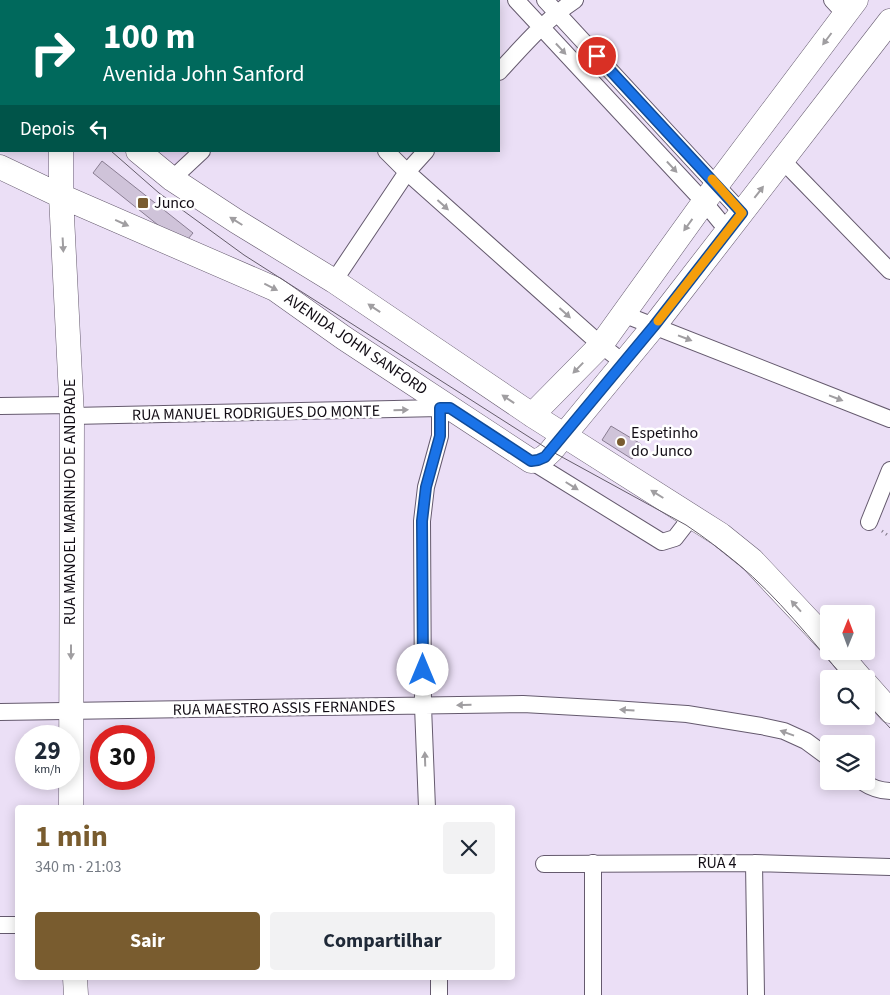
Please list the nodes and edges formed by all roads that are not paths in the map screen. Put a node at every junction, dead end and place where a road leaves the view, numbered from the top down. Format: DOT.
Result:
graph roads {
  1 [pos="516,0"];
  2 [pos="545,0"];
  3 [pos="576,0"];
  4 [pos="845,5"];
  5 [pos="557,12"];
  6 [pos="890,21"];
  7 [pos="541,26"];
  8 [pos="500,71"];
  9 [pos="61,152"];
  10 [pos="139,152"];
  11 [pos="201,152"];
  12 [pos="387,152"];
  13 [pos="425,152"];
  14 [pos="783,161"];
  15 [pos="0,167"];
  16 [pos="407,172"];
  17 [pos="172,179"];
  18 [pos="711,194"];
  19 [pos="61,196"];
  20 [pos="742,213"];
  21 [pos="728,231"];
  22 [pos="890,272"];
  23 [pos="334,281"];
  24 [pos="623,314"];
  25 [pos="654,326"];
  26 [pos="600,345"];
  27 [pos="624,363"];
  28 [pos="0,406"];
  29 [pos="445,408"];
  30 [pos="72,410"];
  31 [pos="532,415"];
  32 [pos="890,419"];
  33 [pos="564,435"];
  34 [pos="531,461"];
  35 [pos="890,470"];
  36 [pos="692,516"];
  37 [pos="869,522"];
  38 [pos="820,632"];
  39 [pos="845,660"];
  40 [pos="854,670"];
  41 [pos="875,694"];
  42 [pos="423,706"];
  43 [pos="70,711"];
  44 [pos="890,711"];
  45 [pos="0,712"];
  46 [pos="820,751"];
  47 [pos="875,789"];
  48 [pos="890,791"];
  49 [pos="71,805"];
  50 [pos="427,805"];
  51 [pos="593,863"];
  52 [pos="754,863"];
  53 [pos="544,864"];
  54 [pos="890,867"];
  55 [pos="0,925"];
  56 [pos="15,925"];
  57 [pos="75,980"];
  58 [pos="439,980"];
  59 [pos="76,995"];
  60 [pos="439,995"];
  61 [pos="594,995"];
  62 [pos="756,995"];
  1 -- 7 [label="street"];
  2 -- 5 [label="street"];
  3 -- 5 [label="street"];
  4 -- 18 [label="main road, one-way"];
  5 -- 7 [label="street"];
  5 -- 18 [label="street"];
  6 -- 14 [label="main road"];
  7 -- 8 [label="street"];
  7 -- 18 [label="street, one-way"];
  9 -- 19 [label="main road"];
  10 -- 17 [label="main road"];
  11 -- 17 [label="street"];
  12 -- 16 [label="street"];
  13 -- 16 [label="street"];
  20 -- 14 [label="main road, one-way"];
  14 -- 22 [label="street"];
  15 -- 19 [label="main road, AVENIDA JOHN SANFORD"];
  16 -- 23 [label="street"];
  16 -- 26 [label="street, one-way"];
  23 -- 17 [label="main road, one-way"];
  18 -- 20 [label="street"];
  18 -- 21 [label="street"];
  18 -- 24 [label="main road, one-way"];
  19 -- 29 [label="main road, AVENIDA JOHN SANFORD, one-way"];
  19 -- 30 [label="main road, RUA MANOEL MARINHO DE ANDRADE, one-way"];
  20 -- 21 [label="main road"];
  21 -- 25 [label="main road"];
  31 -- 23 [label="main road, one-way"];
  24 -- 25 [label="street"];
  24 -- 26 [label="main road"];
  25 -- 27 [label="main road"];
  25 -- 32 [label="street, one-way"];
  26 -- 27 [label="street"];
  26 -- 31 [label="main road, one-way"];
  27 -- 33 [label="main road"];
  28 -- 30 [label="street, RUA MANUEL RODRIGUES DO MONTE"];
  30 -- 29 [label="street, RUA MANUEL RODRIGUES DO MONTE, one-way"];
  29 -- 34 [label="main road, AVENIDA JOHN SANFORD"];
  29 -- 42 [label="street"];
  30 -- 43 [label="main road, RUA MANOEL MARINHO DE ANDRADE, one-way"];
  31 -- 33 [label="main road"];
  33 -- 34 [label="main road"];
  36 -- 33 [label="main road, one-way"];
  34 -- 36 [label="street, AVENIDA JOHN SANFORD, one-way"];
  35 -- 37 [label="street"];
  38 -- 36 [label="main road, one-way"];
  39 -- 40 [label="main road"];
  41 -- 44 [label="main road"];
  42 -- 43 [label="street, RUA MAESTRO ASSIS FERNANDES"];
  46 -- 42 [label="street, RUA MAESTRO ASSIS FERNANDES, one-way"];
  50 -- 42 [label="street, one-way"];
  43 -- 45 [label="street, RUA MAESTRO ASSIS FERNANDES"];
  43 -- 49 [label="main road, RUA MANOEL MARINHO DE ANDRADE"];
  47 -- 48 [label="street"];
  51 -- 52 [label="street, RUA 4"];
  51 -- 53 [label="street, RUA 4"];
  51 -- 61 [label="street"];
  52 -- 54 [label="street, RUA 4"];
  52 -- 62 [label="street"];
  55 -- 56 [label="street"];
  57 -- 59 [label="main road"];
  58 -- 60 [label="street"];
}
